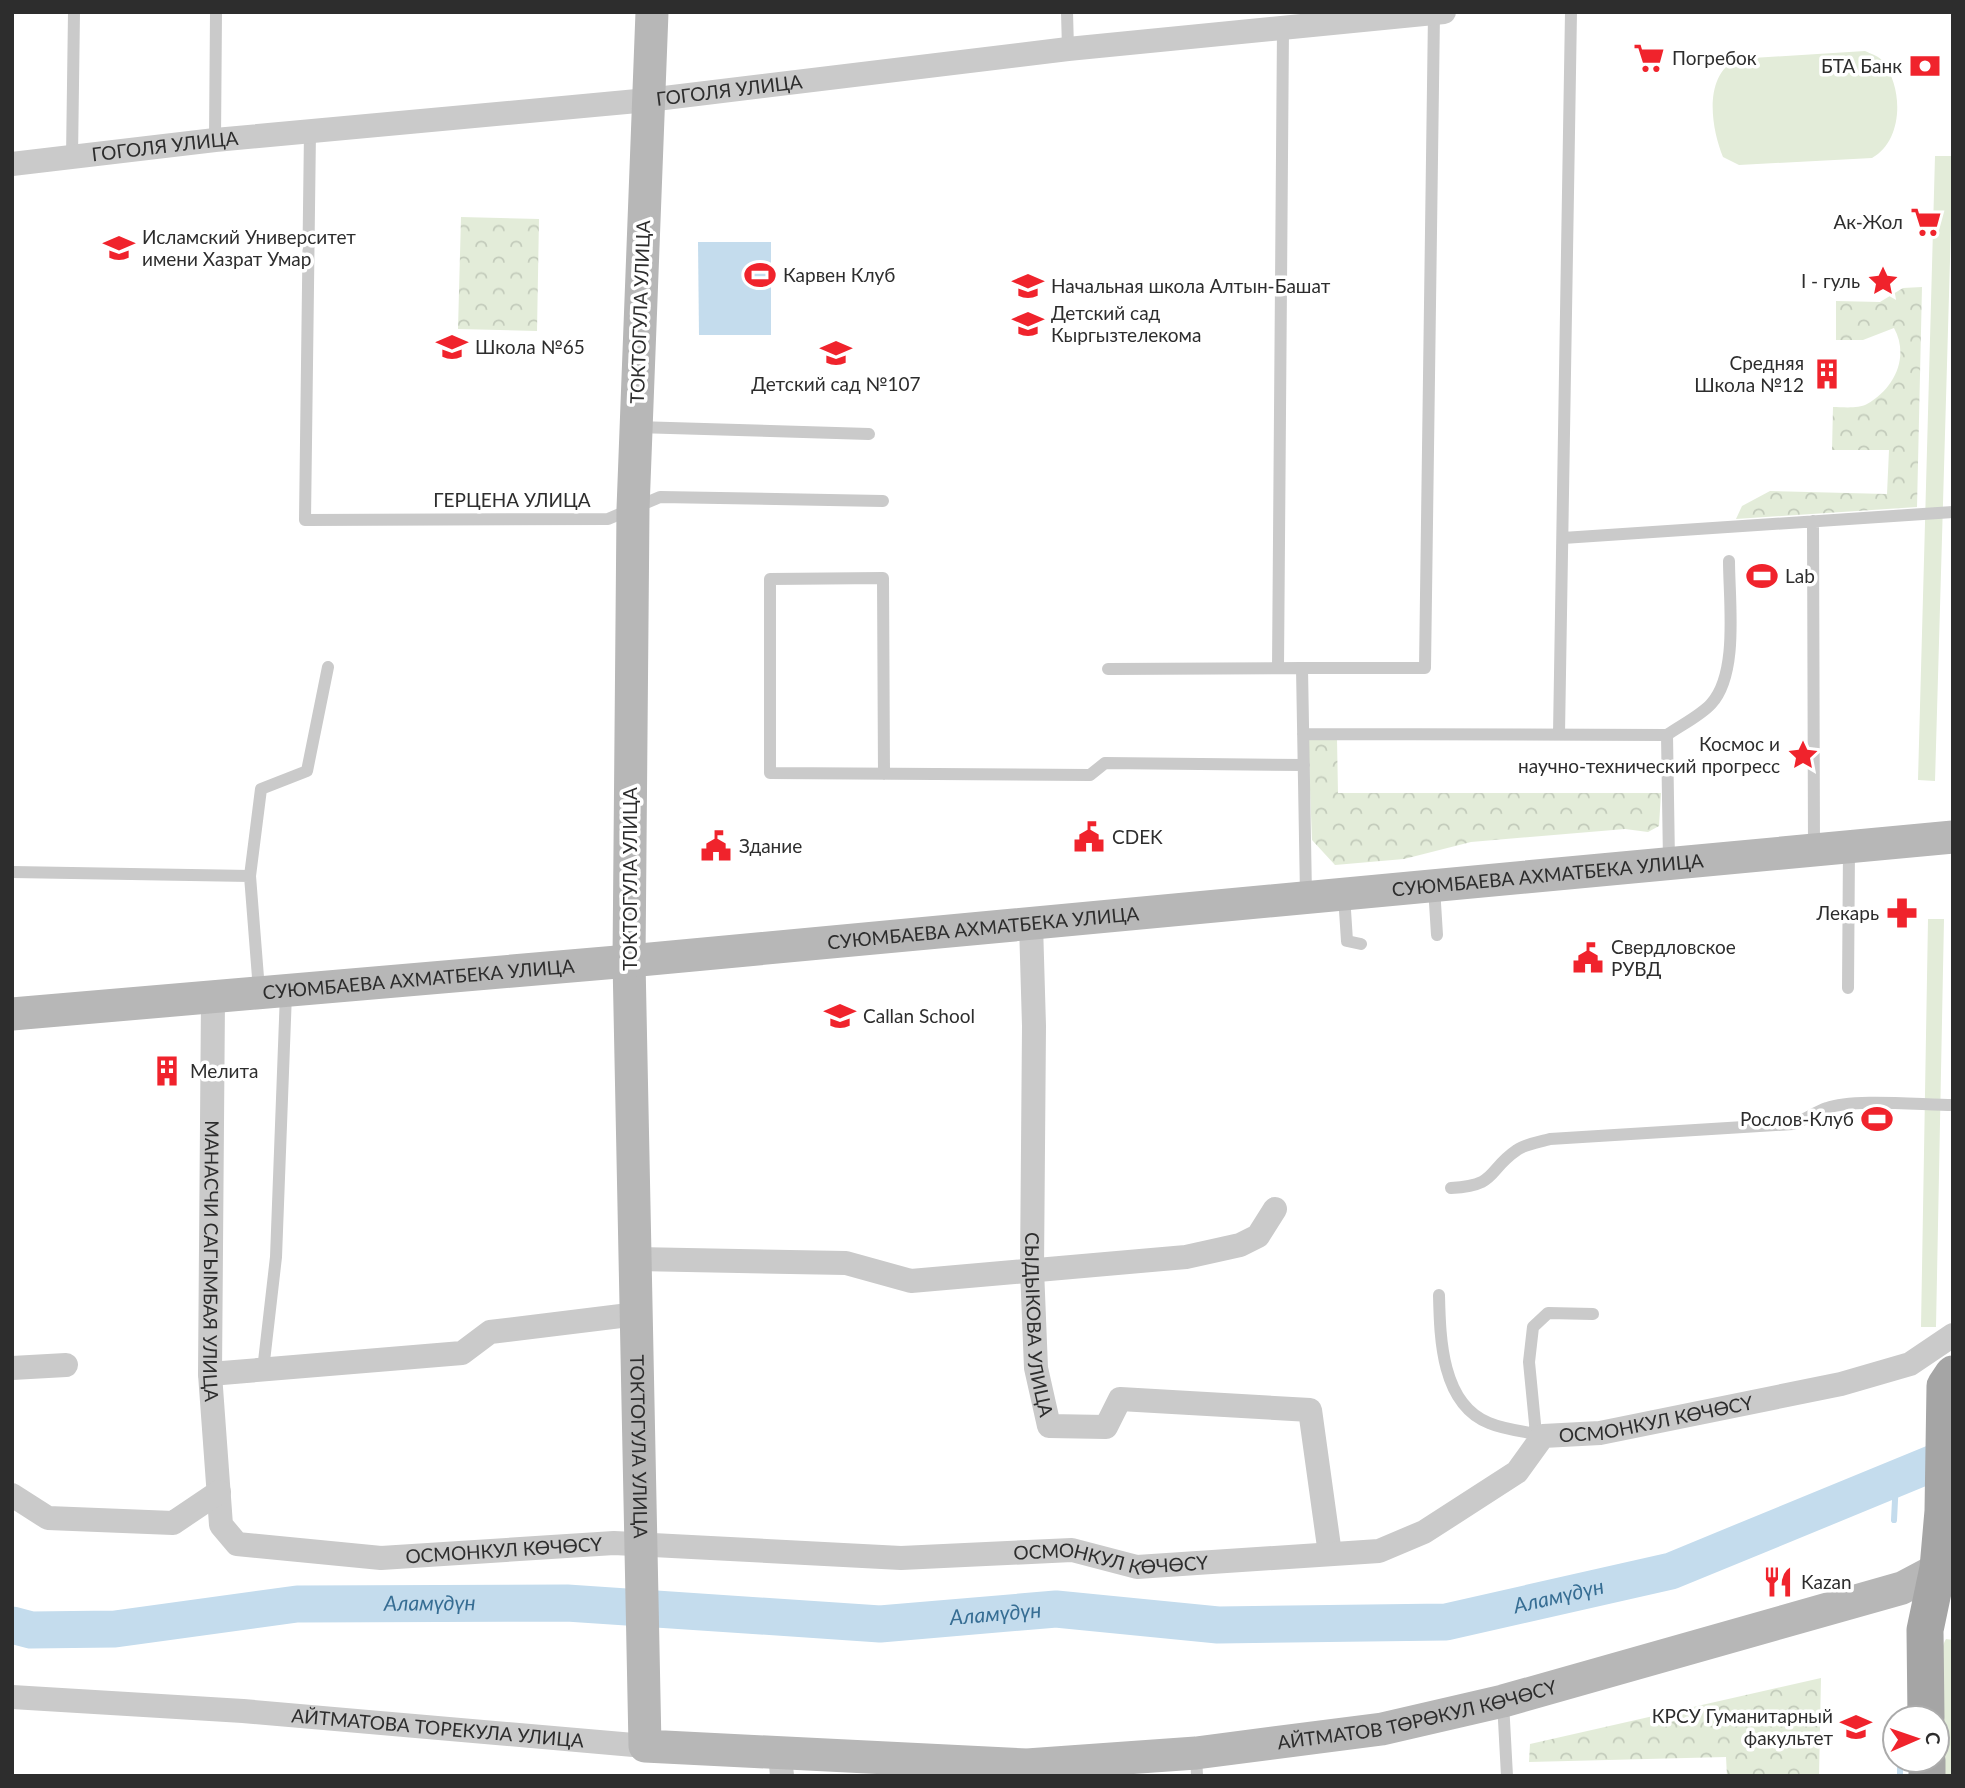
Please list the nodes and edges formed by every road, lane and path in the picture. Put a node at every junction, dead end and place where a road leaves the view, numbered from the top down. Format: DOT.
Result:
graph roads {
  1 [pos="74,12"];
  2 [pos="216,12"];
  3 [pos="652,12"];
  4 [pos="1067,12"];
  5 [pos="1571,12"];
  6 [pos="1439,13"];
  7 [pos="1283,28"];
  8 [pos="1068,49"];
  9 [pos="648,100"];
  10 [pos="310,131"];
  11 [pos="215,140"];
  12 [pos="72,157"];
  13 [pos="12,164"];
  14 [pos="636,427"];
  15 [pos="869,434"];
  16 [pos="883,501"];
  17 [pos="633,509"];
  18 [pos="1953,512"];
  19 [pos="1813,521"];
  20 [pos="1563,538"];
  21 [pos="1729,562"];
  22 [pos="328,667"];
  23 [pos="1278,668"];
  24 [pos="1302,668"];
  25 [pos="1108,669"];
  26 [pos="1303,734"];
  27 [pos="1559,734"];
  28 [pos="1667,735"];
  29 [pos="1304,765"];
  30 [pos="884,774"];
  31 [pos="1953,836"];
  32 [pos="1849,847"];
  33 [pos="1815,850"];
  34 [pos="1669,865"];
  35 [pos="12,872"];
  36 [pos="250,876"];
  37 [pos="1434,887"];
  38 [pos="1344,895"];
  39 [pos="1306,898"];
  40 [pos="1031,924"];
  41 [pos="1437,935"];
  42 [pos="1362,944"];
  43 [pos="629,961"];
  44 [pos="1848,988"];
  45 [pos="273,993"];
  46 [pos="214,999"];
  47 [pos="12,1014"];
  48 [pos="1953,1105"];
  49 [pos="1451,1188"];
  50 [pos="1275,1209"];
  51 [pos="636,1259"];
  52 [pos="1032,1269"];
  53 [pos="1439,1295"];
  54 [pos="637,1314"];
  55 [pos="1593,1314"];
  56 [pos="1953,1335"];
  57 [pos="66,1365"];
  58 [pos="12,1368"];
  59 [pos="263,1370"];
  60 [pos="210,1374"];
  61 [pos="1949,1380"];
  62 [pos="1540,1435"];
  63 [pos="219,1492"];
  64 [pos="12,1495"];
  65 [pos="221,1525"];
  66 [pos="641,1547"];
  67 [pos="1330,1554"];
  68 [pos="1945,1564"];
  69 [pos="12,1697"];
  70 [pos="1503,1701"];
  71 [pos="1926,1704"];
  72 [pos="645,1746"];
  73 [pos="706,1750"];
  74 [pos="781,1765"];
  75 [pos="1196,1765"];
  76 [pos="864,1768"];
  77 [pos="729,1776"];
  78 [pos="1507,1776"];
  1 -- 12 [label="lane"];
  2 -- 11 [label="lane"];
  3 -- 9 [label="street, ТОКТОГУЛА УЛИЦА"];
  4 -- 8 [label="lane"];
  5 -- 20 [label="lane"];
  6 -- 7 [label="street, ГОГОЛЯ УЛИЦА"];
  6 -- 24 [label="lane"];
  7 -- 8 [label="street, ГОГОЛЯ УЛИЦА"];
  7 -- 23 [label="lane"];
  8 -- 9 [label="street, ГОГОЛЯ УЛИЦА"];
  9 -- 10 [label="street, ГОГОЛЯ УЛИЦА"];
  9 -- 14 [label="street, ТОКТОГУЛА УЛИЦА"];
  10 -- 11 [label="street, ГОГОЛЯ УЛИЦА"];
  10 -- 17 [label="lane, ГЕРЦЕНА УЛИЦА"];
  11 -- 12 [label="street, ГОГОЛЯ УЛИЦА"];
  12 -- 13 [label="street, ГОГОЛЯ УЛИЦА"];
  14 -- 15 [label="lane"];
  14 -- 17 [label="street, ТОКТОГУЛА УЛИЦА"];
  16 -- 17 [label="lane, ГЕРЦЕНА УЛИЦА"];
  17 -- 43 [label="street, ТОКТОГУЛА УЛИЦА"];
  18 -- 19 [label="lane"];
  19 -- 20 [label="lane"];
  19 -- 33 [label="lane"];
  20 -- 27 [label="lane"];
  21 -- 28 [label="lane"];
  22 -- 36 [label="lane"];
  23 -- 24 [label="lane"];
  23 -- 25 [label="lane"];
  24 -- 26 [label="lane"];
  26 -- 27 [label="lane"];
  26 -- 29 [label="lane"];
  27 -- 28 [label="lane"];
  28 -- 34 [label="lane"];
  29 -- 30 [label="lane"];
  29 -- 39 [label="lane"];
  30 -- 30 [label="lane"];
  31 -- 32 [label="street, СУЮМБАЕВА АХМАТБЕКА УЛИЦА"];
  32 -- 33 [label="street, СУЮМБАЕВА АХМАТБЕКА УЛИЦА"];
  32 -- 44 [label="lane"];
  33 -- 34 [label="street, СУЮМБАЕВА АХМАТБЕКА УЛИЦА"];
  34 -- 37 [label="street, СУЮМБАЕВА АХМАТБЕКА УЛИЦА"];
  35 -- 36 [label="lane"];
  36 -- 45 [label="lane"];
  37 -- 38 [label="street, СУЮМБАЕВА АХМАТБЕКА УЛИЦА"];
  37 -- 41 [label="lane"];
  38 -- 39 [label="street, СУЮМБАЕВА АХМАТБЕКА УЛИЦА"];
  38 -- 42 [label="lane"];
  39 -- 40 [label="street, СУЮМБАЕВА АХМАТБЕКА УЛИЦА"];
  40 -- 43 [label="street, СУЮМБАЕВА АХМАТБЕКА УЛИЦА"];
  40 -- 52 [label="street, СЫДЫКОВА УЛИЦА"];
  43 -- 45 [label="street, СУЮМБАЕВА АХМАТБЕКА УЛИЦА"];
  43 -- 51 [label="street, ТОКТОГУЛА УЛИЦА"];
  45 -- 46 [label="street, СУЮМБАЕВА АХМАТБЕКА УЛИЦА"];
  45 -- 59 [label="lane"];
  46 -- 47 [label="street, СУЮМБАЕВА АХМАТБЕКА УЛИЦА"];
  46 -- 60 [label="street, МАНАСЧИ САГЫМБАЯ УЛИЦА"];
  48 -- 49 [label="lane"];
  50 -- 52 [label="street"];
  51 -- 52 [label="street"];
  51 -- 54 [label="street, ТОКТОГУЛА УЛИЦА"];
  52 -- 67 [label="street, СЫДЫКОВА УЛИЦА"];
  53 -- 62 [label="lane"];
  54 -- 59 [label="street"];
  54 -- 66 [label="street, ТОКТОГУЛА УЛИЦА"];
  55 -- 62 [label="lane"];
  56 -- 62 [label="street, ОСМОНКУЛ КӨЧӨСҮ"];
  57 -- 58 [label="street"];
  59 -- 60 [label="street"];
  60 -- 63 [label="street, МАНАСЧИ САГЫМБАЯ УЛИЦА"];
  61 -- 68 [label="main road"];
  62 -- 67 [label="street, ОСМОНКУЛ КӨЧӨСҮ"];
  63 -- 64 [label="street"];
  63 -- 65 [label="street, МАНАСЧИ САГЫМБАЯ УЛИЦА"];
  65 -- 66 [label="street, ОСМОНКУЛ КӨЧӨСҮ"];
  66 -- 67 [label="street, ОСМОНКУЛ КӨЧӨСҮ"];
  66 -- 72 [label="street, ТОКТОГУЛА УЛИЦА"];
  68 -- 70 [label="street, АЙТМАТОВ ТӨРӨКУЛ КӨЧӨСҮ"];
  68 -- 71 [label="main road"];
  69 -- 72 [label="street, АЙТМАТОВА ТОРЕКУЛА УЛИЦА"];
  70 -- 75 [label="street, АЙТМАТОВ ТӨРӨКУЛ КӨЧӨСҮ"];
  70 -- 78 [label="lane"];
  72 -- 73 [label="street, АЙТМАТОВА ТОРЕКУЛА УЛИЦА"];
  73 -- 74 [label="street, АЙТМАТОВА ТОРЕКУЛА УЛИЦА"];
  73 -- 77 [label="street"];
  74 -- 76 [label="street, АЙТМАТОВА ТОРЕКУЛА УЛИЦА"];
  75 -- 76 [label="street, АЙТМАТОВ ТӨРӨКУЛ КӨЧӨСҮ"];
}
